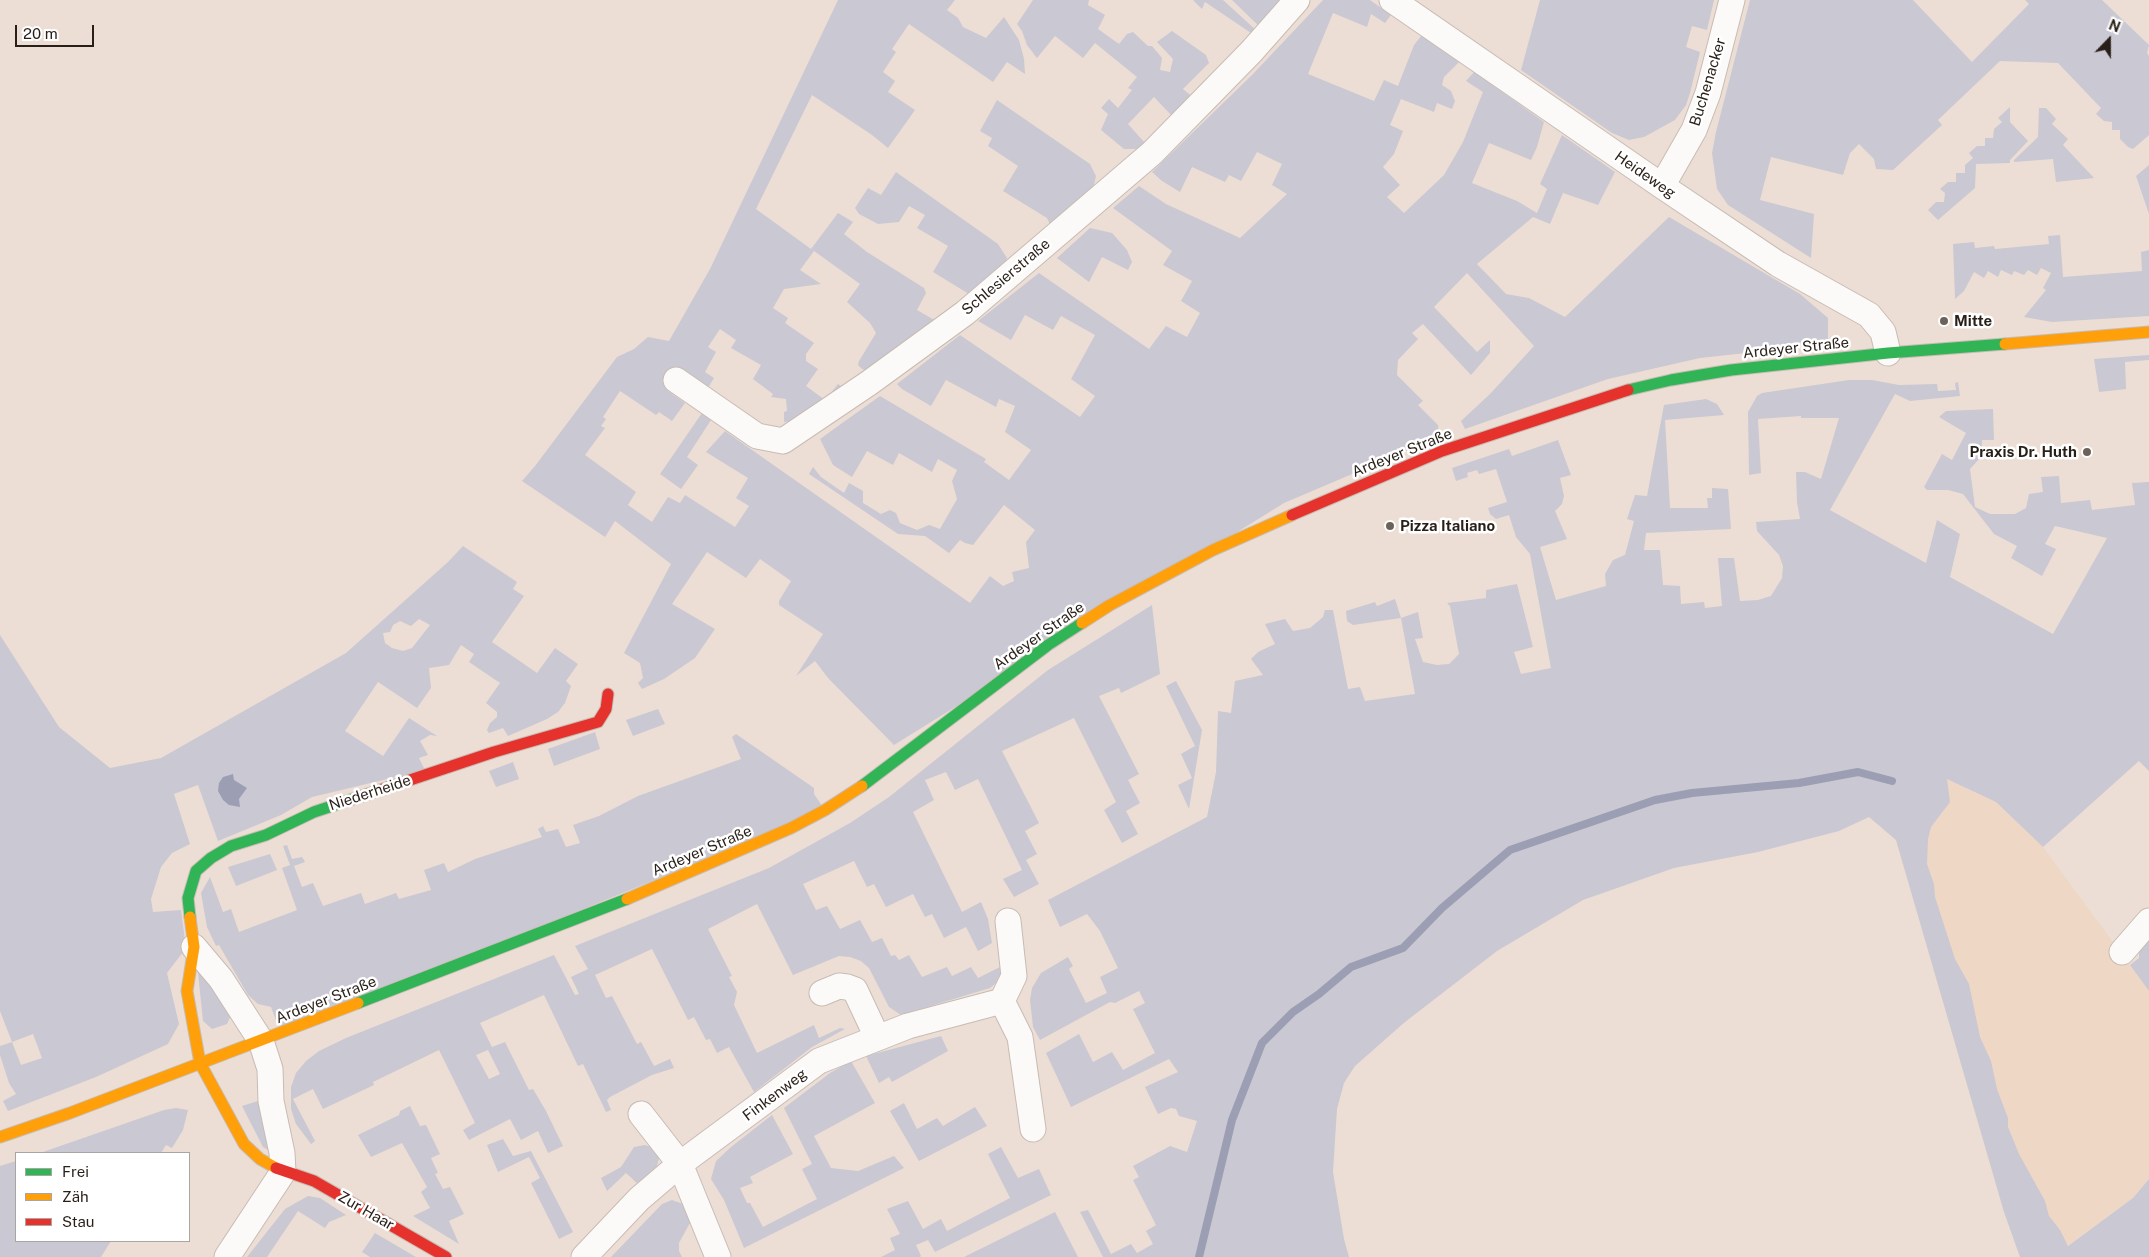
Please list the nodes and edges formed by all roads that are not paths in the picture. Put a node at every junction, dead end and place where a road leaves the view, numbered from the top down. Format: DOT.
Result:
graph roads {
  1 [pos="1297,0"];
  2 [pos="1392,0"];
  3 [pos="1732,0"];
  4 [pos="1662,186"];
  5 [pos="2149,332"];
  6 [pos="1888,353"];
  7 [pos="676,380"];
  8 [pos="608,694"];
  9 [pos="2149,920"];
  10 [pos="1008,921"];
  11 [pos="194,947"];
  12 [pos="2122,952"];
  13 [pos="822,993"];
  14 [pos="1002,1001"];
  15 [pos="877,1037"];
  16 [pos="262,1041"];
  17 [pos="200,1063"];
  18 [pos="641,1114"];
  19 [pos="1033,1129"];
  20 [pos="0,1137"];
  21 [pos="680,1164"];
  22 [pos="283,1172"];
  23 [pos="227,1257"];
  24 [pos="446,1257"];
  25 [pos="584,1257"];
  26 [pos="718,1257"];
  1 -- 7 [label="street, Schlesierstraße"];
  2 -- 4 [label="street, Heideweg"];
  3 -- 4 [label="street, Buchenacker"];
  4 -- 6 [label="street, Heideweg"];
  5 -- 6 [label="main road, Ardeyer Straße"];
  6 -- 16 [label="main road, Ardeyer Straße"];
  8 -- 11 [label="main road, Niederheide"];
  9 -- 12 [label="street"];
  10 -- 14 [label="street"];
  11 -- 16 [label="street"];
  11 -- 17 [label="main road, Niederheide"];
  13 -- 15 [label="street"];
  14 -- 15 [label="street, Finkenweg"];
  14 -- 19 [label="street"];
  15 -- 21 [label="street, Finkenweg"];
  16 -- 17 [label="main road, Ardeyer Straße"];
  16 -- 22 [label="street"];
  17 -- 20 [label="main road, Ardeyer Straße"];
  17 -- 22 [label="main road, Zur Haar"];
  18 -- 21 [label="street"];
  21 -- 25 [label="street, Finkenweg"];
  21 -- 26 [label="street"];
  22 -- 23 [label="street"];
  22 -- 24 [label="main road, Zur Haar"];
}
